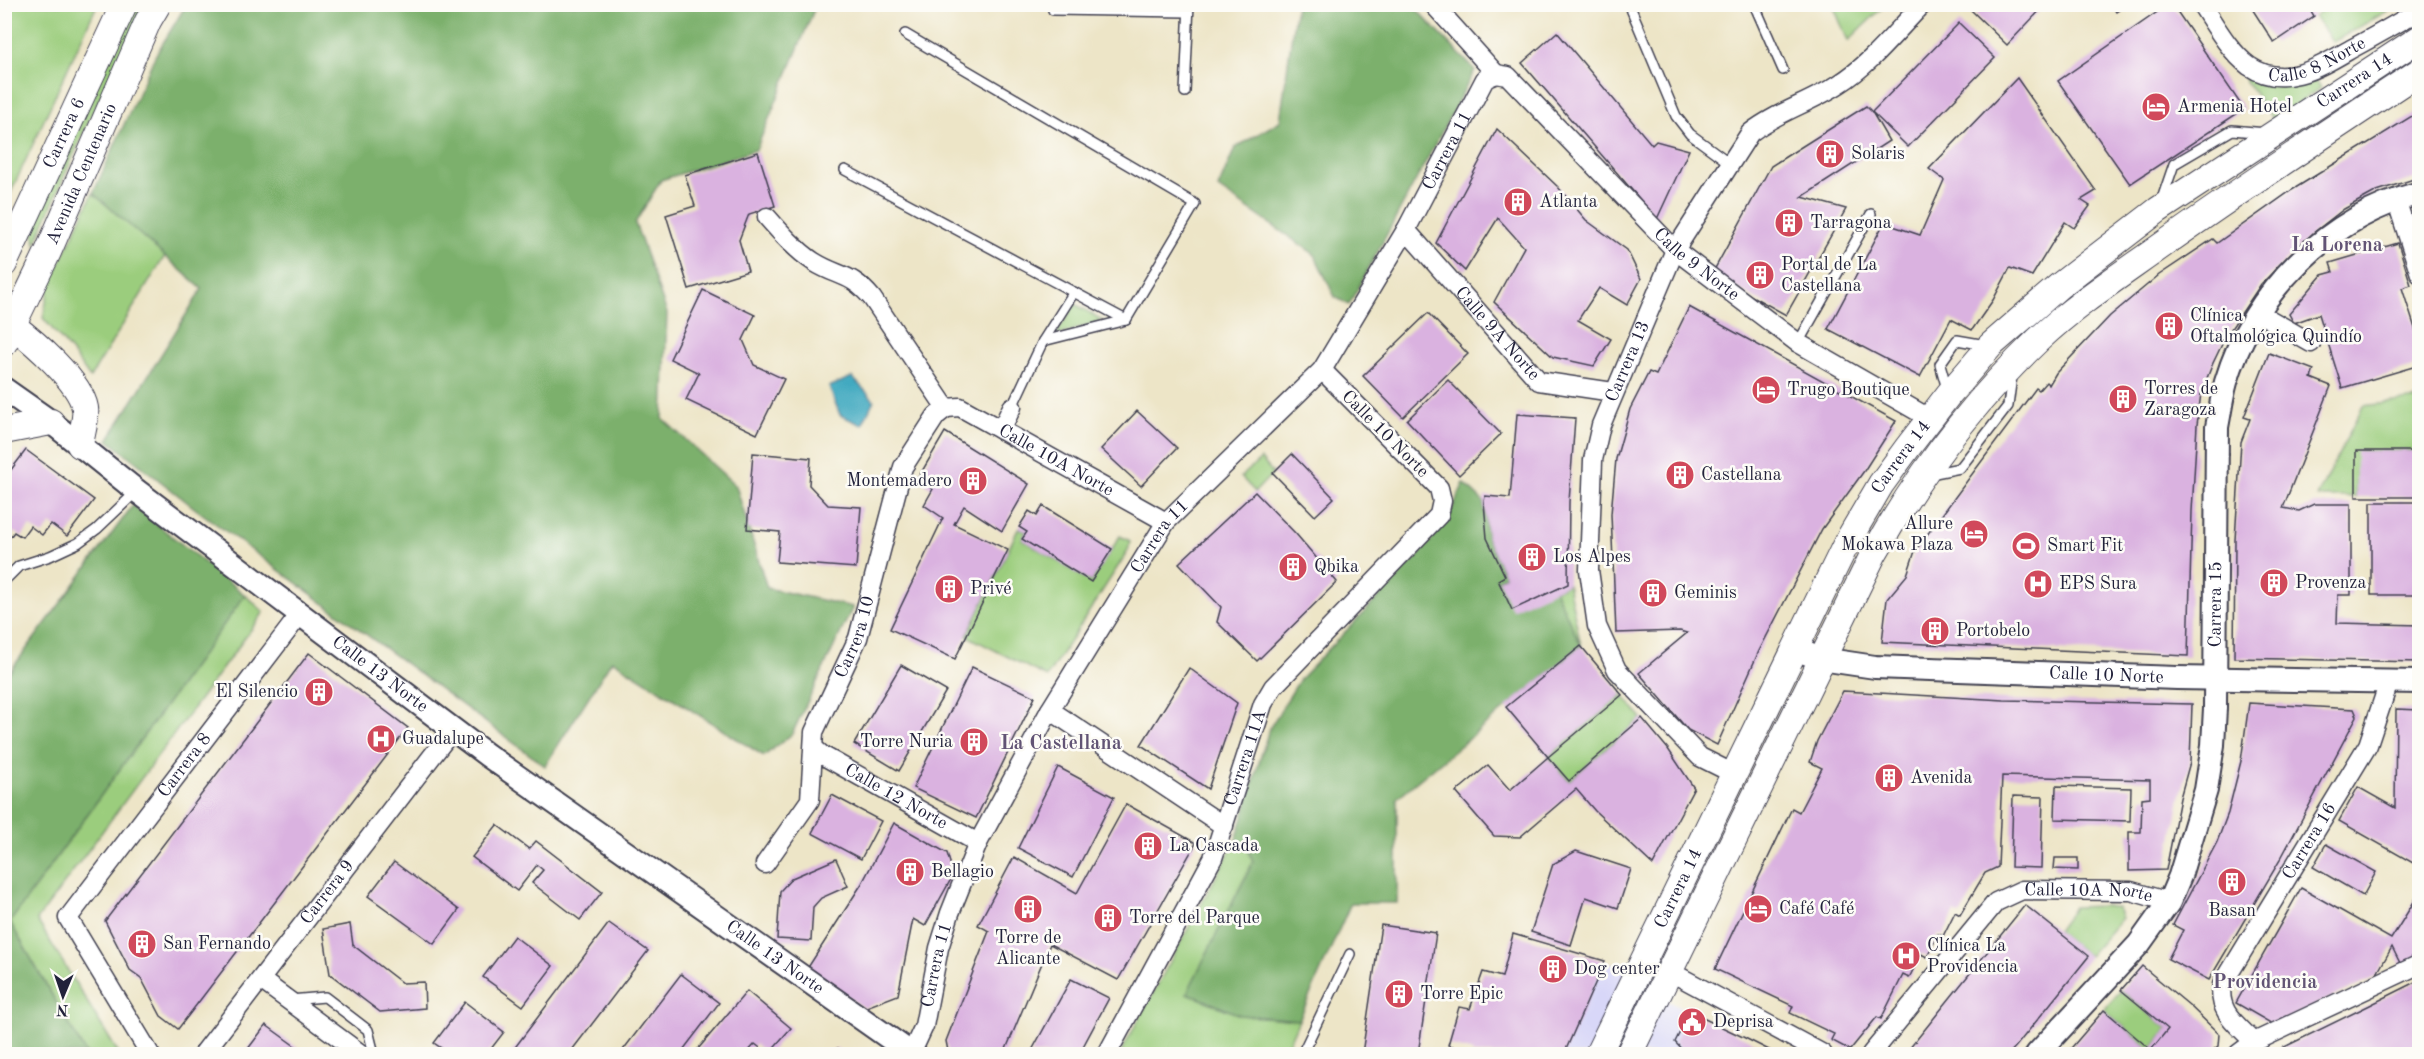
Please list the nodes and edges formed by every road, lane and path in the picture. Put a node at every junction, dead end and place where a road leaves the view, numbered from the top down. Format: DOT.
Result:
graph roads {
  1 [pos="124,4"];
  2 [pos="158,4"];
  3 [pos="1433,4"];
  4 [pos="1629,4"];
  5 [pos="1754,4"];
  6 [pos="1923,4"];
  7 [pos="2201,4"];
  8 [pos="1188,8"];
  9 [pos="1053,10"];
  10 [pos="2420,15"];
  11 [pos="905,34"];
  12 [pos="2420,38"];
  13 [pos="1783,70"];
  14 [pos="2420,71"];
  15 [pos="1496,74"];
  16 [pos="1185,92"];
  17 [pos="1731,164"];
  18 [pos="845,170"];
  19 [pos="2420,193"];
  20 [pos="2396,199"];
  21 [pos="1871,214"];
  22 [pos="767,217"];
  23 [pos="1406,230"];
  24 [pos="1675,250"];
  25 [pos="4,264"];
  26 [pos="2420,274"];
  27 [pos="1074,292"];
  28 [pos="2257,312"];
  29 [pos="1126,320"];
  30 [pos="8,334"];
  31 [pos="1043,341"];
  32 [pos="1798,343"];
  33 [pos="2311,343"];
  34 [pos="1322,370"];
  35 [pos="4,388"];
  36 [pos="1613,392"];
  37 [pos="1012,407"];
  38 [pos="946,408"];
  39 [pos="1929,418"];
  40 [pos="51,423"];
  41 [pos="1001,430"];
  42 [pos="4,431"];
  43 [pos="80,445"];
  44 [pos="137,491"];
  45 [pos="1442,501"];
  46 [pos="1166,522"];
  47 [pos="4,581"];
  48 [pos="301,613"];
  49 [pos="1795,649"];
  50 [pos="1821,659"];
  51 [pos="2216,678"];
  52 [pos="2389,682"];
  53 [pos="2420,682"];
  54 [pos="1050,710"];
  55 [pos="453,729"];
  56 [pos="815,749"];
  57 [pos="1734,774"];
  58 [pos="1224,826"];
  59 [pos="978,843"];
  60 [pos="765,864"];
  61 [pos="2169,902"];
  62 [pos="1350,954"];
  63 [pos="2420,964"];
  64 [pos="1669,971"];
  65 [pos="261,980"];
  66 [pos="288,1000"];
  67 [pos="2254,1042"];
  68 [pos="150,1054"];
  69 [pos="202,1054"];
  70 [pos="361,1054"];
  71 [pos="375,1054"];
  72 [pos="912,1054"];
  73 [pos="1107,1054"];
  74 [pos="1302,1054"];
  75 [pos="1599,1054"];
  76 [pos="1629,1054"];
  77 [pos="1823,1054"];
  78 [pos="1871,1054"];
  79 [pos="2037,1054"];
  80 [pos="2238,1054"];
  1 -- 25 [label="main road, Carrera 6"];
  2 -- 30 [label="main road, Avenida Centenario"];
  3 -- 15 [label="street, Calle 9 Norte"];
  4 -- 17 [label="lane"];
  5 -- 13 [label="lane"];
  6 -- 17 [label="street, Carrera 13"];
  7 -- 10 [label="street, Calle 8 Norte"];
  8 -- 9 [label="lane"];
  8 -- 16 [label="lane"];
  11 -- 29 [label="lane"];
  12 -- 39 [label="main road, Carrera 14"];
  14 -- 50 [label="main road, Carrera 14"];
  15 -- 23 [label="street, Carrera 11"];
  15 -- 24 [label="street, Calle 9 Norte"];
  17 -- 24 [label="street, Carrera 13"];
  18 -- 27 [label="lane"];
  19 -- 20 [label="street, Carrera 15"];
  20 -- 26 [label="street"];
  20 -- 28 [label="street, Carrera 15"];
  21 -- 32 [label="lane"];
  22 -- 38 [label="street"];
  23 -- 34 [label="street, Carrera 11"];
  23 -- 36 [label="street, Calle 9A Norte"];
  24 -- 32 [label="street, Calle 9 Norte"];
  24 -- 36 [label="street, Carrera 13"];
  27 -- 29 [label="lane"];
  27 -- 31 [label="lane"];
  28 -- 33 [label="street"];
  28 -- 51 [label="street, Carrera 15"];
  29 -- 31 [label="lane"];
  30 -- 43 [label="main road"];
  31 -- 37 [label="lane"];
  32 -- 39 [label="street, Calle 9 Norte"];
  34 -- 45 [label="street, Calle 10 Norte"];
  34 -- 46 [label="street, Carrera 11"];
  35 -- 40 [label="street, Calle 13 Norte"];
  36 -- 57 [label="street, Carrera 13"];
  37 -- 41 [label="street"];
  38 -- 41 [label="street, Calle 10A Norte"];
  38 -- 56 [label="street, Carrera 10"];
  39 -- 49 [label="main road, Carrera 14"];
  40 -- 42 [label="main road"];
  40 -- 43 [label="street, Calle 13 Norte"];
  41 -- 46 [label="street, Calle 10A Norte"];
  43 -- 44 [label="street, Calle 13 Norte"];
  44 -- 47 [label="lane"];
  44 -- 48 [label="street, Calle 13 Norte"];
  45 -- 58 [label="street, Carrera 11A"];
  46 -- 54 [label="street, Carrera 11"];
  48 -- 55 [label="street, Calle 13 Norte"];
  48 -- 68 [label="street, Carrera 8"];
  49 -- 50 [label="street, Calle 10 Norte"];
  49 -- 57 [label="main road, Carrera 14"];
  50 -- 51 [label="street, Calle 10 Norte"];
  50 -- 64 [label="main road, Carrera 14"];
  51 -- 52 [label="street, Calle 10 Norte"];
  51 -- 61 [label="street, Carrera 15"];
  52 -- 53 [label="street, Calle 10 Norte"];
  52 -- 67 [label="street, Carrera 16"];
  54 -- 58 [label="street"];
  54 -- 59 [label="street, Carrera 11"];
  55 -- 65 [label="street, Carrera 9"];
  55 -- 72 [label="street, Calle 13 Norte"];
  56 -- 59 [label="street, Calle 12 Norte"];
  56 -- 60 [label="street, Carrera 10"];
  57 -- 75 [label="main road, Carrera 14"];
  58 -- 73 [label="street, Carrera 11A"];
  59 -- 72 [label="street, Carrera 11"];
  61 -- 78 [label="street, Calle 10A Norte"];
  61 -- 79 [label="street, Carrera 15"];
  62 -- 74 [label="lane"];
  63 -- 67 [label="street"];
  64 -- 76 [label="main road, Carrera 14"];
  64 -- 77 [label="street"];
  65 -- 66 [label="street"];
  65 -- 69 [label="street, Carrera 9"];
  66 -- 70 [label="street"];
  66 -- 71 [label="lane"];
  67 -- 80 [label="street"];
}
